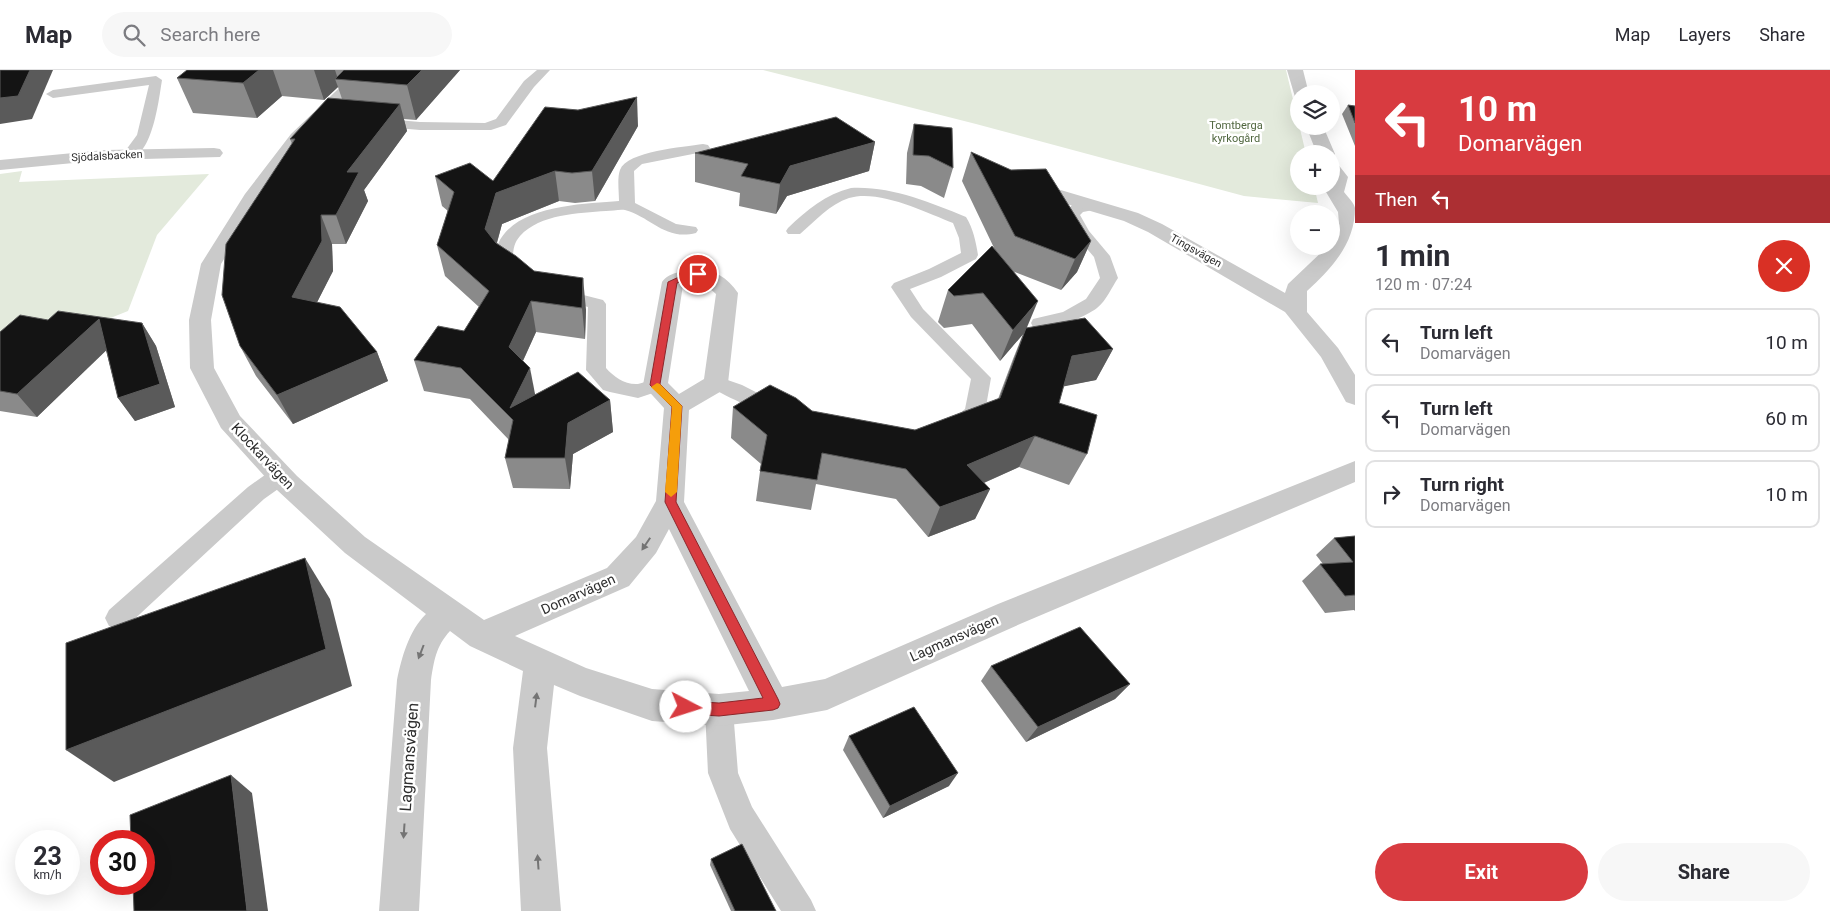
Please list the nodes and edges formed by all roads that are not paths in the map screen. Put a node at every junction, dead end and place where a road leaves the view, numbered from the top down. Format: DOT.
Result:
graph roads {
  1 [pos="367,70"];
  2 [pos="544,70"];
  3 [pos="1295,70"];
  4 [pos="1299,85"];
  5 [pos="53,94"];
  6 [pos="365,121"];
  7 [pos="703,148"];
  8 [pos="214,153"];
  9 [pos="130,154"];
  10 [pos="0,165"];
  11 [pos="1007,180"];
  12 [pos="1337,195"];
  13 [pos="627,205"];
  14 [pos="1092,206"];
  15 [pos="690,230"];
  16 [pos="794,231"];
  17 [pos="528,280"];
  18 [pos="544,290"];
  19 [pos="1295,308"];
  20 [pos="1040,323"];
  21 [pos="716,383"];
  22 [pos="655,385"];
  23 [pos="1355,396"];
  24 [pos="677,406"];
  25 [pos="794,420"];
  26 [pos="941,434"];
  27 [pos="1355,471"];
  28 [pos="280,476"];
  29 [pos="670,502"];
  30 [pos="448,613"];
  31 [pos="118,618"];
  32 [pos="481,636"];
  33 [pos="540,663"];
  34 [pos="773,704"];
  35 [pos="719,710"];
  36 [pos="399,911"];
  37 [pos="542,911"];
  38 [pos="800,911"];
  1 -- 28 [label="street, Klockarvägen"];
  2 -- 6 [label="lane"];
  3 -- 4 [label="street"];
  5 -- 9 [label="lane"];
  7 -- 13 [label="lane"];
  8 -- 9 [label="street, Sjödalsbacken"];
  9 -- 10 [label="street, Sjödalsbacken"];
  11 -- 14 [label="street, Tingsvägen"];
  12 -- 19 [label="street"];
  13 -- 15 [label="lane"];
  13 -- 17 [label="lane"];
  14 -- 19 [label="street, Tingsvägen"];
  14 -- 20 [label="lane"];
  16 -- 26 [label="lane"];
  18 -- 22 [label="lane"];
  19 -- 23 [label="street, Tingsvägen"];
  21 -- 22 [label="street"];
  21 -- 24 [label="street"];
  21 -- 25 [label="lane"];
  22 -- 24 [label="street"];
  24 -- 29 [label="street, Domarvägen"];
  27 -- 34 [label="street, Lagmansvägen"];
  28 -- 30 [label="street, Klockarvägen"];
  28 -- 31 [label="lane"];
  29 -- 32 [label="street, Domarvägen, one-way"];
  29 -- 34 [label="street"];
  30 -- 32 [label="street, Klockarvägen"];
  30 -- 36 [label="street, Lagmansvägen, one-way"];
  32 -- 33 [label="street, Lagmansvägen"];
  33 -- 35 [label="street, Lagmansvägen"];
  37 -- 33 [label="street, one-way"];
  34 -- 35 [label="street, Lagmansvägen"];
  35 -- 38 [label="lane"];
}
